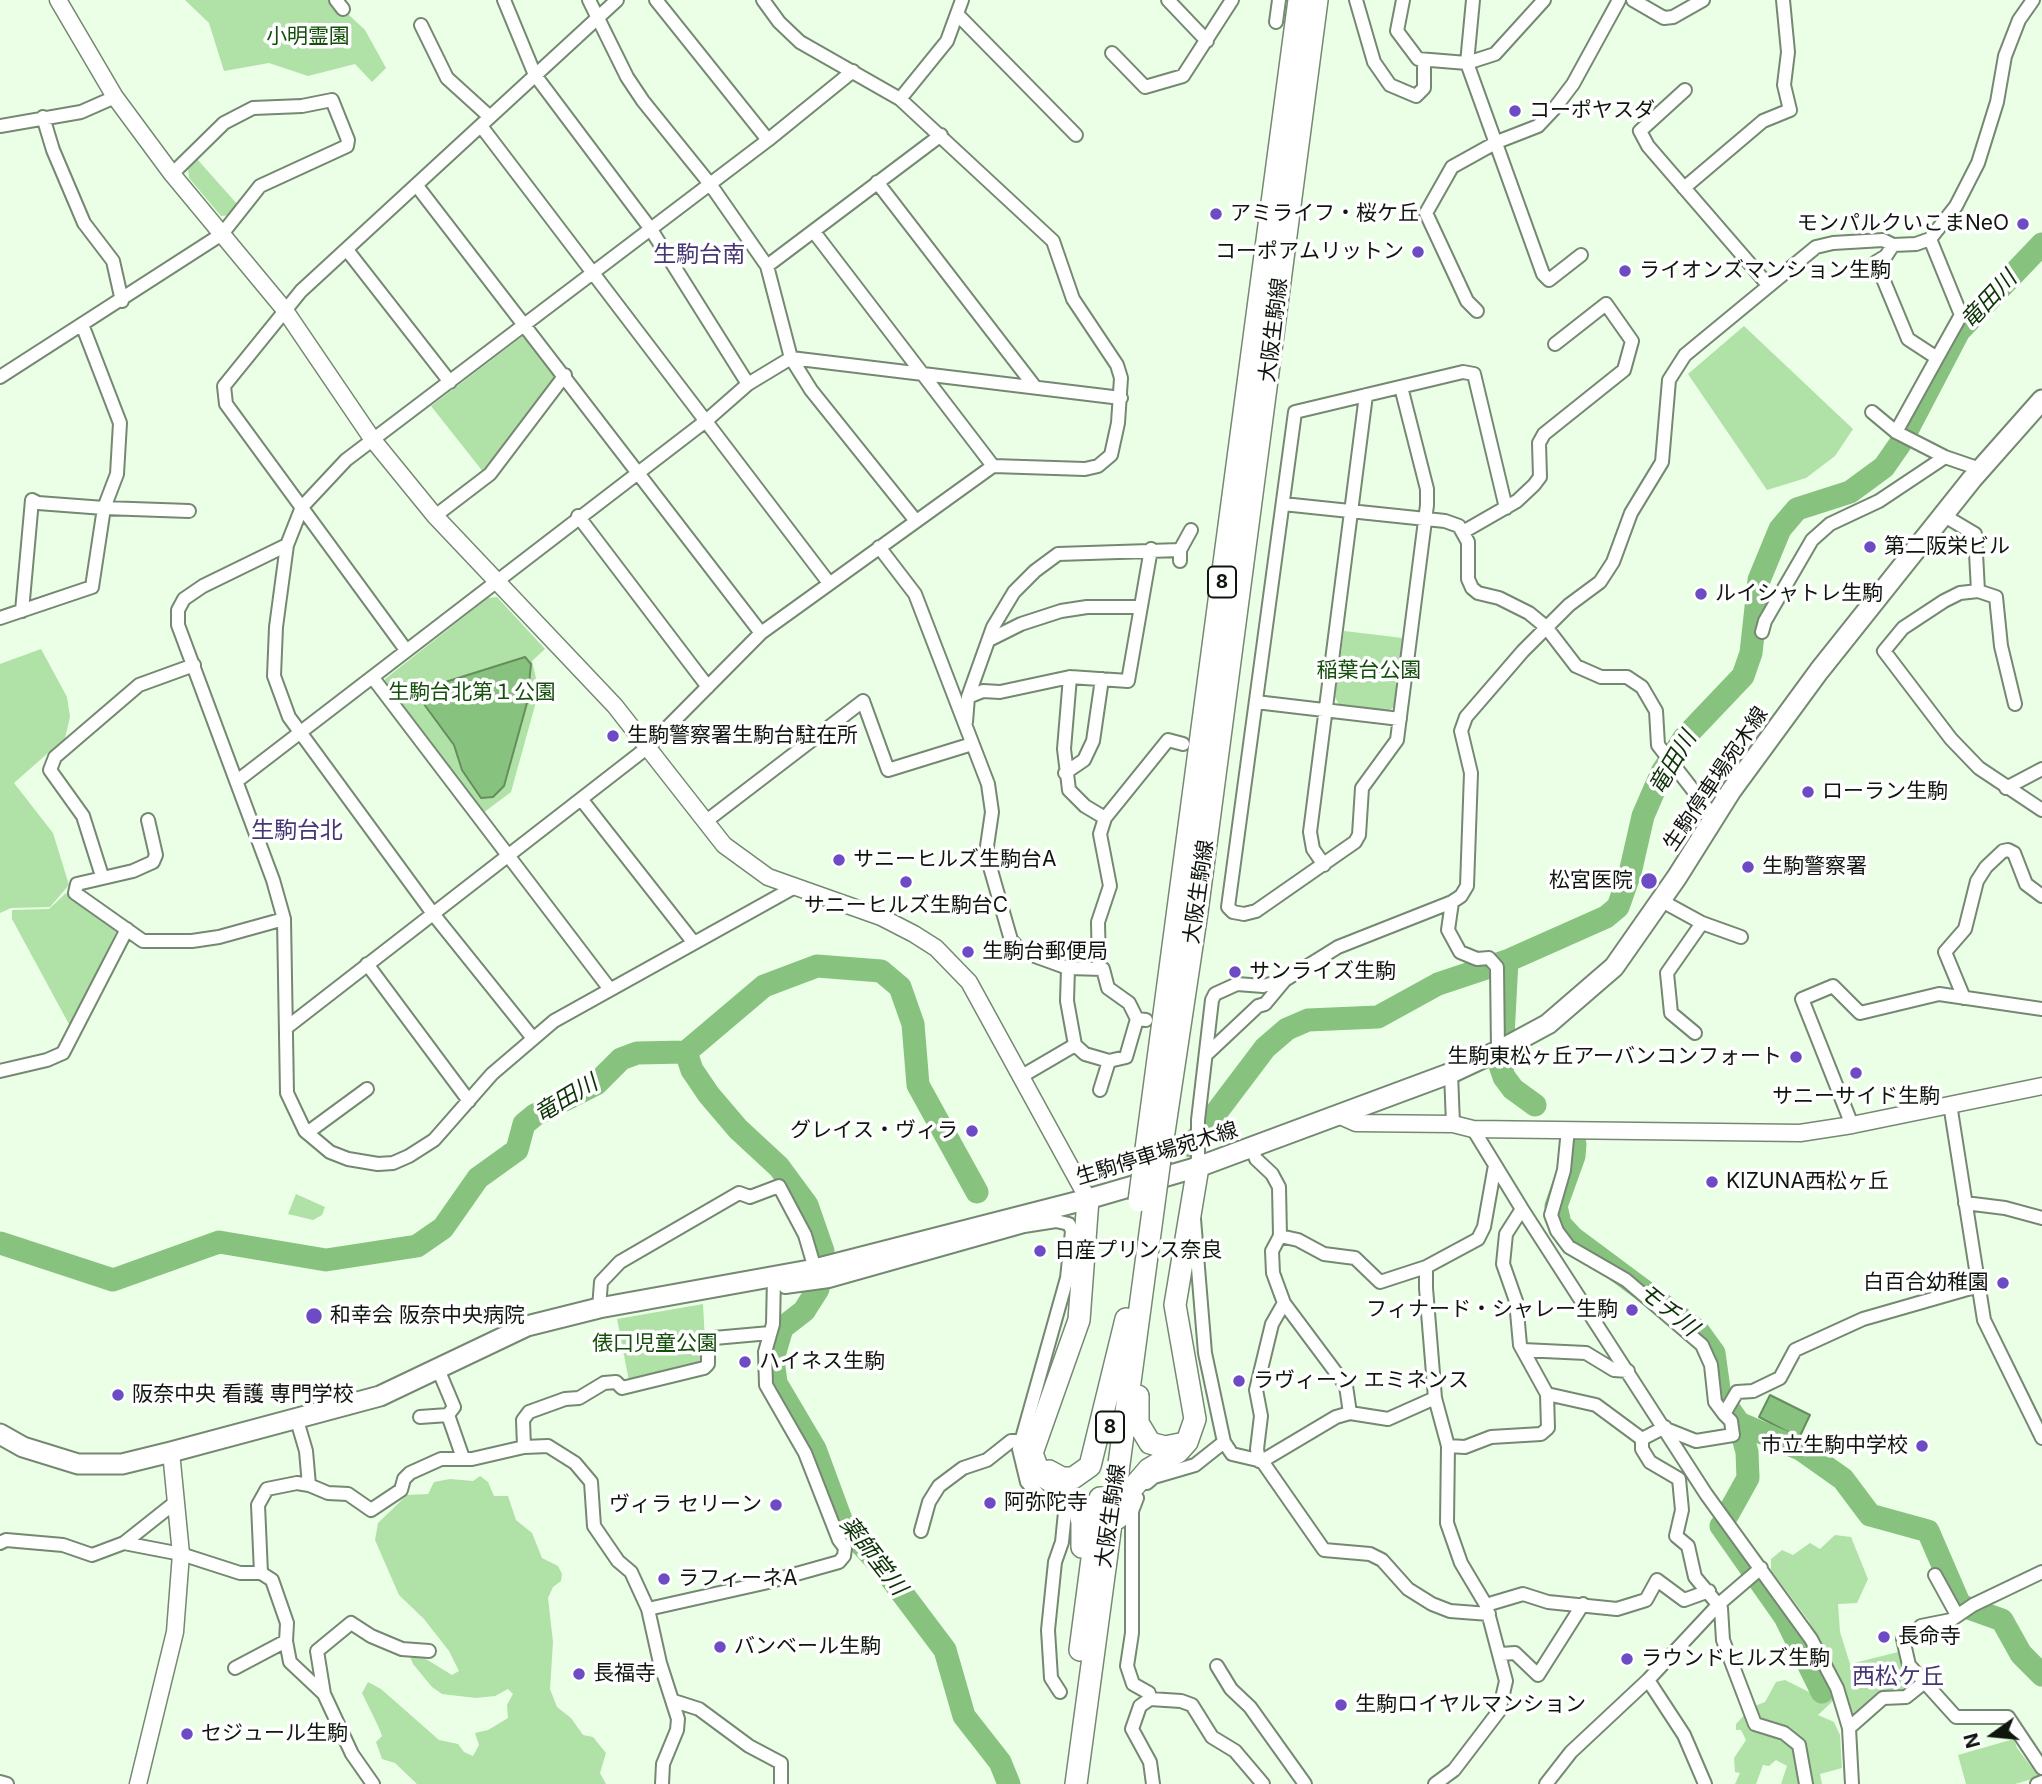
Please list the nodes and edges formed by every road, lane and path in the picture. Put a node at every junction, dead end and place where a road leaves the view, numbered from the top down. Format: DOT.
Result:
graph roads {
  1 [pos="58,0"];
  2 [pos="504,0"];
  3 [pos="589,0"];
  4 [pos="617,0"];
  5 [pos="656,0"];
  6 [pos="763,0"];
  7 [pos="962,0"];
  8 [pos="1168,0"];
  9 [pos="1232,0"];
  10 [pos="1279,0"];
  11 [pos="1299,0"];
  12 [pos="1317,0"];
  13 [pos="1356,0"];
  14 [pos="1403,0"];
  15 [pos="1473,0"];
  16 [pos="1544,0"];
  17 [pos="1619,0"];
  18 [pos="1633,0"];
  19 [pos="1703,0"];
  20 [pos="1783,0"];
  21 [pos="2033,0"];
  22 [pos="958,15"];
  23 [pos="598,19"];
  24 [pos="1276,22"];
  25 [pos="421,26"];
  26 [pos="1208,41"];
  27 [pos="1112,53"];
  28 [pos="1424,61"];
  29 [pos="1467,63"];
  30 [pos="853,71"];
  31 [pos="535,75"];
  32 [pos="1685,90"];
  33 [pos="115,97"];
  34 [pos="900,99"];
  35 [pos="43,117"];
  36 [pos="485,122"];
  37 [pos="0,125"];
  38 [pos="941,135"];
  39 [pos="1076,135"];
  40 [pos="768,140"];
  41 [pos="1497,142"];
  42 [pos="172,174"];
  43 [pos="877,182"];
  44 [pos="710,184"];
  45 [pos="417,186"];
  46 [pos="1684,188"];
  47 [pos="650,228"];
  48 [pos="814,232"];
  49 [pos="222,234"];
  50 [pos="1930,239"];
  51 [pos="1892,245"];
  52 [pos="347,250"];
  53 [pos="1581,255"];
  54 [pos="767,266"];
  55 [pos="592,272"];
  56 [pos="1769,286"];
  57 [pos="122,301"];
  58 [pos="284,309"];
  59 [pos="1477,311"];
  60 [pos="524,324"];
  61 [pos="83,327"];
  62 [pos="1555,344"];
  63 [pos="791,358"];
  64 [pos="1937,358"];
  65 [pos="924,372"];
  66 [pos="565,375"];
  67 [pos="0,377"];
  68 [pos="450,382"];
  69 [pos="748,384"];
  70 [pos="1035,387"];
  71 [pos="1401,387"];
  72 [pos="1366,395"];
  73 [pos="1121,398"];
  74 [pos="2042,401"];
  75 [pos="1872,412"];
  76 [pos="707,420"];
  77 [pos="1897,433"];
  78 [pos="373,440"];
  79 [pos="1945,457"];
  80 [pos="993,466"];
  81 [pos="1980,469"];
  82 [pos="639,471"];
  83 [pos="1283,504"];
  84 [pos="302,507"];
  85 [pos="104,508"];
  86 [pos="1506,508"];
  87 [pos="189,511"];
  88 [pos="1353,511"];
  89 [pos="1943,515"];
  90 [pos="435,516"];
  91 [pos="578,516"];
  92 [pos="1426,520"];
  93 [pos="916,521"];
  94 [pos="1191,530"];
  95 [pos="1463,532"];
  96 [pos="287,545"];
  97 [pos="878,547"];
  98 [pos="1151,549"];
  99 [pos="497,582"];
  100 [pos="829,583"];
  101 [pos="1978,592"];
  102 [pos="1141,607"];
  103 [pos="22,611"];
  104 [pos="0,618"];
  105 [pos="1546,627"];
  106 [pos="1762,632"];
  107 [pos="761,633"];
  108 [pos="989,640"];
  109 [pos="406,650"];
  110 [pos="194,665"];
  111 [pos="1070,677"];
  112 [pos="373,678"];
  113 [pos="1102,679"];
  114 [pos="708,687"];
  115 [pos="968,697"];
  116 [pos="1256,702"];
  117 [pos="2015,704"];
  118 [pos="1327,710"];
  119 [pos="1400,719"];
  120 [pos="965,725"];
  121 [pos="299,735"];
  122 [pos="972,744"];
  123 [pos="1183,744"];
  124 [pos="648,747"];
  125 [pos="2042,769"];
  126 [pos="1065,773"];
  127 [pos="237,781"];
  128 [pos="2006,789"];
  129 [pos="581,799"];
  130 [pos="2042,810"];
  131 [pos="1714,817"];
  132 [pos="1105,818"];
  133 [pos="148,820"];
  134 [pos="705,822"];
  135 [pos="509,855"];
  136 [pos="1324,865"];
  137 [pos="102,876"];
  138 [pos="793,888"];
  139 [pos="2042,896"];
  140 [pos="1660,900"];
  141 [pos="1452,902"];
  142 [pos="434,915"];
  143 [pos="284,919"];
  144 [pos="1702,923"];
  145 [pos="127,929"];
  146 [pos="1741,937"];
  147 [pos="694,943"];
  148 [pos="367,964"];
  149 [pos="1068,968"];
  150 [pos="1099,969"];
  151 [pos="1285,980"];
  152 [pos="609,988"];
  153 [pos="1964,998"];
  154 [pos="2042,1009"];
  155 [pos="286,1028"];
  156 [pos="1695,1033"];
  157 [pos="532,1037"];
  158 [pos="1075,1045"];
  159 [pos="1498,1051"];
  160 [pos="1207,1054"];
  161 [pos="1109,1060"];
  162 [pos="0,1071"];
  163 [pos="1451,1073"];
  164 [pos="1022,1076"];
  165 [pos="2042,1086"];
  166 [pos="367,1089"];
  167 [pos="1100,1090"];
  168 [pos="469,1101"];
  169 [pos="1950,1104"];
  170 [pos="1338,1115"];
  171 [pos="1453,1125"];
  172 [pos="1852,1125"];
  173 [pos="1474,1129"];
  174 [pos="1568,1129"];
  175 [pos="307,1133"];
  176 [pos="1252,1148"];
  177 [pos="1152,1162"];
  178 [pos="1495,1165"];
  179 [pos="1198,1167"];
  180 [pos="1088,1199"];
  181 [pos="1965,1203"];
  182 [pos="1192,1204"];
  183 [pos="1522,1209"];
  184 [pos="2042,1218"];
  185 [pos="1280,1237"];
  186 [pos="1426,1267"];
  187 [pos="815,1269"];
  188 [pos="1403,1275"];
  189 [pos="779,1282"];
  190 [pos="1978,1286"];
  191 [pos="1426,1288"];
  192 [pos="1284,1303"];
  193 [pos="599,1308"];
  194 [pos="1133,1310"];
  195 [pos="770,1333"];
  196 [pos="1522,1350"];
  197 [pos="438,1369"];
  198 [pos="1628,1371"];
  199 [pos="1547,1394"];
  200 [pos="1434,1398"];
  201 [pos="1727,1409"];
  202 [pos="1350,1413"];
  203 [pos="448,1415"];
  204 [pos="296,1417"];
  205 [pos="420,1417"];
  206 [pos="1665,1428"];
  207 [pos="2042,1438"];
  208 [pos="2,1439"];
  209 [pos="1642,1439"];
  210 [pos="1027,1441"];
  211 [pos="1187,1442"];
  212 [pos="1224,1442"];
  213 [pos="1447,1446"];
  214 [pos="524,1447"];
  215 [pos="171,1452"];
  216 [pos="463,1458"];
  217 [pos="1260,1461"];
  218 [pos="309,1485"];
  219 [pos="177,1501"];
  220 [pos="921,1531"];
  221 [pos="0,1543"];
  222 [pos="124,1543"];
  223 [pos="181,1554"];
  224 [pos="1757,1572"];
  225 [pos="2042,1572"];
  226 [pos="261,1573"];
  227 [pos="1104,1573"];
  228 [pos="1935,1575"];
  229 [pos="1709,1591"];
  230 [pos="1583,1604"];
  231 [pos="1719,1604"];
  232 [pos="648,1609"];
  233 [pos="1488,1610"];
  234 [pos="1959,1614"];
  235 [pos="1921,1626"];
  236 [pos="1903,1639"];
  237 [pos="286,1640"];
  238 [pos="429,1651"];
  239 [pos="1080,1654"];
  240 [pos="1501,1654"];
  241 [pos="1217,1666"];
  242 [pos="235,1668"];
  243 [pos="1648,1680"];
  244 [pos="1926,1682"];
  245 [pos="1060,1692"];
  246 [pos="324,1694"];
  247 [pos="1150,1699"];
  248 [pos="674,1700"];
  249 [pos="1849,1728"];
  250 [pos="2042,1768"];
  251 [pos="0,1782"];
  252 [pos="2042,1782"];
  253 [pos="7,1784"];
  254 [pos="138,1784"];
  255 [pos="373,1784"];
  256 [pos="662,1784"];
  257 [pos="781,1784"];
  258 [pos="1061,1784"];
  259 [pos="1076,1784"];
  260 [pos="1153,1784"];
  261 [pos="1262,1784"];
  262 [pos="1305,1784"];
  263 [pos="1435,1784"];
  264 [pos="1546,1784"];
  265 [pos="1705,1784"];
  266 [pos="1806,1784"];
  267 [pos="1852,1784"];
  268 [pos="2036,1784"];
  1 -- 33 [label="street"];
  2 -- 31 [label="street"];
  3 -- 23 [label="street"];
  4 -- 23 [label="street"];
  5 -- 40 [label="street"];
  6 -- 30 [label="street"];
  7 -- 22 [label="street"];
  8 -- 26 [label="street"];
  9 -- 26 [label="street"];
  10 -- 24 [label="street"];
  11 -- 177 [label="main road, 大阪生駒線 / 8"];
  12 -- 177 [label="main road, 大阪生駒線 / 8"];
  13 -- 28 [label="street"];
  14 -- 28 [label="street"];
  15 -- 29 [label="street"];
  16 -- 29 [label="street"];
  17 -- 41 [label="street"];
  18 -- 19 [label="street"];
  20 -- 46 [label="street"];
  21 -- 50 [label="street"];
  22 -- 34 [label="street"];
  22 -- 39 [label="street"];
  23 -- 31 [label="street"];
  23 -- 44 [label="street"];
  25 -- 36 [label="street"];
  26 -- 27 [label="street"];
  28 -- 29 [label="street"];
  29 -- 41 [label="street"];
  30 -- 34 [label="street"];
  30 -- 40 [label="street"];
  31 -- 36 [label="street"];
  31 -- 47 [label="street"];
  32 -- 46 [label="street"];
  33 -- 35 [label="street"];
  33 -- 42 [label="street"];
  34 -- 38 [label="street"];
  35 -- 37 [label="street"];
  35 -- 57 [label="street"];
  36 -- 45 [label="street"];
  36 -- 55 [label="street"];
  38 -- 43 [label="street"];
  38 -- 73 [label="street"];
  40 -- 44 [label="street"];
  41 -- 53 [label="street"];
  41 -- 59 [label="street"];
  42 -- 49 [label="street"];
  42 -- 49 [label="street"];
  43 -- 48 [label="street"];
  43 -- 70 [label="street"];
  44 -- 47 [label="street"];
  44 -- 54 [label="street"];
  45 -- 52 [label="street"];
  45 -- 60 [label="street"];
  46 -- 56 [label="street"];
  47 -- 55 [label="street"];
  47 -- 69 [label="street"];
  48 -- 54 [label="street"];
  48 -- 65 [label="street"];
  49 -- 57 [label="street"];
  49 -- 58 [label="street"];
  50 -- 51 [label="street"];
  50 -- 64 [label="street"];
  51 -- 56 [label="street"];
  51 -- 64 [label="street"];
  52 -- 58 [label="street"];
  52 -- 68 [label="street"];
  54 -- 63 [label="street"];
  55 -- 60 [label="street"];
  55 -- 76 [label="street"];
  56 -- 105 [label="street"];
  57 -- 61 [label="street"];
  58 -- 78 [label="street"];
  58 -- 84 [label="street"];
  60 -- 66 [label="street"];
  60 -- 68 [label="street"];
  61 -- 67 [label="street"];
  61 -- 85 [label="street"];
  62 -- 86 [label="street"];
  63 -- 65 [label="street"];
  63 -- 69 [label="street"];
  63 -- 93 [label="street"];
  64 -- 77 [label="street"];
  65 -- 70 [label="street"];
  65 -- 80 [label="street"];
  66 -- 82 [label="street"];
  66 -- 90 [label="street"];
  68 -- 78 [label="street"];
  69 -- 76 [label="street"];
  70 -- 73 [label="street"];
  71 -- 72 [label="street"];
  71 -- 86 [label="street"];
  71 -- 92 [label="street"];
  72 -- 83 [label="street"];
  72 -- 88 [label="street"];
  73 -- 80 [label="street"];
  74 -- 81 [label="main road, 生駒停車場宛木線"];
  75 -- 77 [label="street"];
  76 -- 82 [label="street"];
  76 -- 100 [label="street"];
  77 -- 79 [label="street"];
  78 -- 84 [label="street"];
  78 -- 90 [label="street"];
  79 -- 81 [label="street"];
  79 -- 106 [label="street"];
  80 -- 93 [label="street"];
  81 -- 89 [label="main road, 生駒停車場宛木線"];
  82 -- 91 [label="street"];
  82 -- 107 [label="street"];
  83 -- 88 [label="street"];
  83 -- 116 [label="street"];
  84 -- 96 [label="street"];
  84 -- 109 [label="street"];
  85 -- 87 [label="street"];
  85 -- 103 [label="street"];
  85 -- 103 [label="street"];
  86 -- 95 [label="street"];
  88 -- 92 [label="street"];
  88 -- 118 [label="street"];
  89 -- 101 [label="street"];
  89 -- 131 [label="main road, 生駒停車場宛木線"];
  90 -- 99 [label="street"];
  91 -- 99 [label="street"];
  91 -- 114 [label="street"];
  92 -- 95 [label="street"];
  92 -- 119 [label="street"];
  93 -- 97 [label="street"];
  94 -- 98 [label="street"];
  95 -- 105 [label="street"];
  96 -- 110 [label="street"];
  96 -- 121 [label="street"];
  97 -- 100 [label="street"];
  97 -- 120 [label="street"];
  98 -- 102 [label="street"];
  98 -- 108 [label="street"];
  99 -- 109 [label="street"];
  99 -- 124 [label="street"];
  100 -- 107 [label="street"];
  101 -- 117 [label="street"];
  101 -- 128 [label="street"];
  102 -- 108 [label="street"];
  102 -- 113 [label="street"];
  103 -- 104 [label="street"];
  105 -- 131 [label="street"];
  105 -- 141 [label="street"];
  107 -- 114 [label="street"];
  108 -- 115 [label="street"];
  109 -- 112 [label="street"];
  110 -- 127 [label="street"];
  110 -- 137 [label="street"];
  111 -- 113 [label="street"];
  111 -- 115 [label="street"];
  111 -- 126 [label="street"];
  112 -- 121 [label="street"];
  112 -- 135 [label="street"];
  113 -- 126 [label="street"];
  114 -- 124 [label="street"];
  115 -- 120 [label="street"];
  116 -- 118 [label="street"];
  116 -- 136 [label="street"];
  118 -- 119 [label="street"];
  118 -- 136 [label="street"];
  119 -- 136 [label="street"];
  120 -- 122 [label="street"];
  121 -- 127 [label="street"];
  121 -- 142 [label="street"];
  122 -- 134 [label="street"];
  122 -- 149 [label="street"];
  123 -- 132 [label="street"];
  124 -- 129 [label="street"];
  124 -- 134 [label="street"];
  125 -- 128 [label="street"];
  126 -- 132 [label="street"];
  127 -- 143 [label="street"];
  128 -- 130 [label="street"];
  129 -- 135 [label="street"];
  129 -- 147 [label="street"];
  131 -- 140 [label="main road, 生駒停車場宛木線"];
  132 -- 150 [label="street"];
  133 -- 137 [label="street"];
  134 -- 138 [label="street"];
  135 -- 142 [label="street"];
  135 -- 152 [label="street"];
  137 -- 145 [label="street"];
  138 -- 147 [label="street"];
  138 -- 164 [label="street"];
  139 -- 153 [label="street"];
  140 -- 144 [label="street"];
  140 -- 159 [label="main road, 生駒停車場宛木線"];
  141 -- 151 [label="street"];
  141 -- 159 [label="street"];
  142 -- 148 [label="street"];
  142 -- 157 [label="street"];
  143 -- 145 [label="street"];
  143 -- 155 [label="street"];
  144 -- 146 [label="street"];
  144 -- 156 [label="street"];
  145 -- 162 [label="street"];
  147 -- 152 [label="street"];
  148 -- 155 [label="street"];
  148 -- 168 [label="street"];
  149 -- 150 [label="street"];
  149 -- 158 [label="street"];
  150 -- 161 [label="street"];
  151 -- 160 [label="street"];
  151 -- 160 [label="street"];
  152 -- 157 [label="street"];
  153 -- 154 [label="street"];
  153 -- 172 [label="street"];
  155 -- 175 [label="street"];
  157 -- 168 [label="street"];
  158 -- 161 [label="street"];
  158 -- 164 [label="street"];
  159 -- 163 [label="main road, 生駒停車場宛木線"];
  160 -- 179 [label="street"];
  161 -- 167 [label="street"];
  163 -- 170 [label="main road, 生駒停車場宛木線"];
  163 -- 171 [label="street"];
  164 -- 180 [label="street"];
  165 -- 169 [label="street"];
  166 -- 175 [label="street"];
  168 -- 175 [label="street"];
  169 -- 172 [label="street"];
  169 -- 181 [label="street"];
  170 -- 171 [label="street"];
  170 -- 176 [label="main road, 生駒停車場宛木線"];
  171 -- 173 [label="street"];
  172 -- 174 [label="street"];
  173 -- 174 [label="street"];
  173 -- 178 [label="street"];
  174 -- 201 [label="street"];
  176 -- 179 [label="main road, 生駒停車場宛木線"];
  176 -- 185 [label="street"];
  177 -- 194 [label="main road, 大阪生駒線 / 8, bridge"];
  178 -- 183 [label="street"];
  178 -- 186 [label="street"];
  179 -- 180 [label="main road, 生駒停車場宛木線"];
  179 -- 182 [label="main road"];
  180 -- 187 [label="main road, 生駒停車場宛木線"];
  180 -- 210 [label="main road"];
  181 -- 184 [label="street"];
  181 -- 190 [label="street"];
  182 -- 211 [label="main road"];
  182 -- 212 [label="street"];
  183 -- 196 [label="street"];
  183 -- 198 [label="street"];
  185 -- 188 [label="street"];
  185 -- 192 [label="street"];
  186 -- 188 [label="street"];
  186 -- 191 [label="street"];
  187 -- 189 [label="main road, 生駒停車場宛木線"];
  187 -- 193 [label="street"];
  188 -- 191 [label="street"];
  189 -- 193 [label="main road, 生駒停車場宛木線"];
  189 -- 195 [label="street"];
  189 -- 210 [label="street"];
  190 -- 201 [label="street"];
  190 -- 207 [label="street"];
  191 -- 200 [label="street"];
  192 -- 202 [label="street"];
  192 -- 217 [label="street"];
  193 -- 197 [label="main road, 生駒停車場宛木線"];
  194 -- 210 [label="main road"];
  194 -- 211 [label="main road"];
  194 -- 227 [label="main road, 大阪生駒線 / 8"];
  194 -- 239 [label="main road, 大阪生駒線 / 8"];
  195 -- 214 [label="street"];
  195 -- 232 [label="street"];
  196 -- 198 [label="street"];
  196 -- 199 [label="street"];
  197 -- 203 [label="street"];
  197 -- 204 [label="main road, 生駒停車場宛木線"];
  198 -- 206 [label="street"];
  199 -- 209 [label="street"];
  199 -- 213 [label="street"];
  200 -- 202 [label="street"];
  200 -- 213 [label="street"];
  201 -- 206 [label="street"];
  202 -- 217 [label="street"];
  203 -- 205 [label="street"];
  203 -- 216 [label="street"];
  204 -- 215 [label="main road, 生駒停車場宛木線"];
  204 -- 218 [label="street"];
  206 -- 209 [label="street"];
  206 -- 224 [label="street"];
  208 -- 215 [label="main road, 生駒停車場宛木線"];
  209 -- 229 [label="street"];
  210 -- 220 [label="street"];
  210 -- 239 [label="main road"];
  210 -- 245 [label="street"];
  211 -- 227 [label="main road"];
  212 -- 217 [label="street"];
  212 -- 247 [label="street"];
  213 -- 233 [label="street"];
  214 -- 216 [label="street"];
  214 -- 232 [label="street"];
  215 -- 219 [label="street"];
  216 -- 218 [label="street"];
  217 -- 233 [label="street"];
  218 -- 226 [label="street"];
  219 -- 222 [label="street"];
  219 -- 223 [label="street"];
  221 -- 222 [label="street"];
  222 -- 223 [label="street"];
  223 -- 226 [label="street"];
  223 -- 254 [label="street"];
  224 -- 231 [label="street"];
  224 -- 249 [label="street"];
  225 -- 234 [label="street"];
  226 -- 237 [label="street"];
  227 -- 259 [label="main road, 大阪生駒線 / 8"];
  228 -- 234 [label="street"];
  229 -- 230 [label="street"];
  229 -- 231 [label="street"];
  230 -- 233 [label="street"];
  230 -- 240 [label="street"];
  231 -- 243 [label="street"];
  231 -- 266 [label="street"];
  232 -- 248 [label="street"];
  233 -- 240 [label="street"];
  234 -- 235 [label="street"];
  236 -- 244 [label="street"];
  237 -- 242 [label="street"];
  237 -- 246 [label="street"];
  238 -- 246 [label="street"];
  239 -- 258 [label="main road, 大阪生駒線 / 8"];
  240 -- 263 [label="street"];
  241 -- 262 [label="street"];
  243 -- 264 [label="street"];
  243 -- 265 [label="street"];
  244 -- 249 [label="street"];
  244 -- 250 [label="street"];
  246 -- 255 [label="street"];
  247 -- 260 [label="street"];
  247 -- 261 [label="street"];
  248 -- 256 [label="street"];
  248 -- 257 [label="street"];
  249 -- 267 [label="street"];
  251 -- 253 [label="street"];
  252 -- 268 [label="street"];
}
